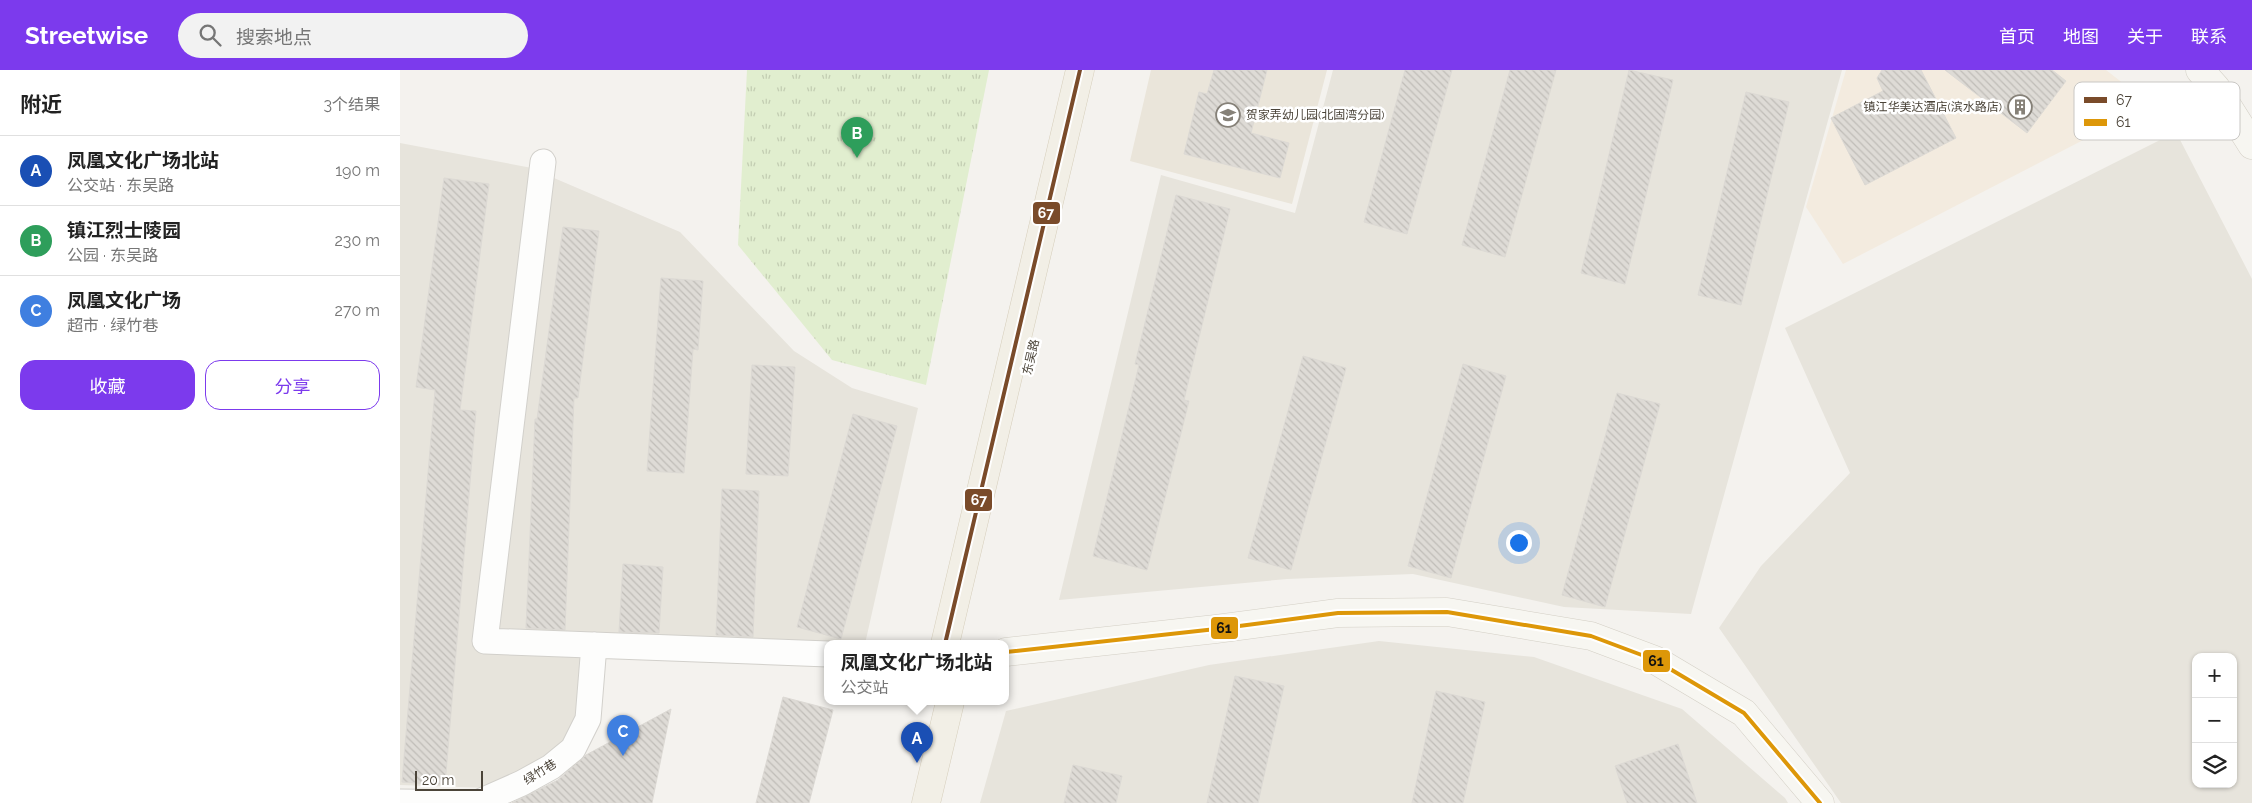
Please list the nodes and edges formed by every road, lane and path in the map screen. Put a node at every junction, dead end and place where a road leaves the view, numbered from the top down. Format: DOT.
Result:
graph roads {
  1 [pos="1080,70"];
  2 [pos="1098,70"];
  3 [pos="2200,70"];
  4 [pos="2211,82"];
  5 [pos="2240,126"];
  6 [pos="2252,145"];
  7 [pos="543,162"];
  8 [pos="946,640"];
  9 [pos="964,640"];
  10 [pos="594,645"];
  11 [pos="1009,652"];
  12 [pos="824,654"];
  13 [pos="930,705"];
  14 [pos="949,705"];
  15 [pos="400,802"];
  16 [pos="907,803"];
  17 [pos="926,803"];
  18 [pos="1820,803"];
  1 -- 8 [label="main road, 东吴路"];
  2 -- 9 [label="main road, 东吴路"];
  3 -- 4 [label="street"];
  5 -- 6 [label="street"];
  7 -- 10 [label="street"];
  10 -- 12 [label="street"];
  10 -- 15 [label="street, 绿竹巷"];
  11 -- 18 [label="street"];
  13 -- 16 [label="main road"];
  14 -- 17 [label="main road"];
}
